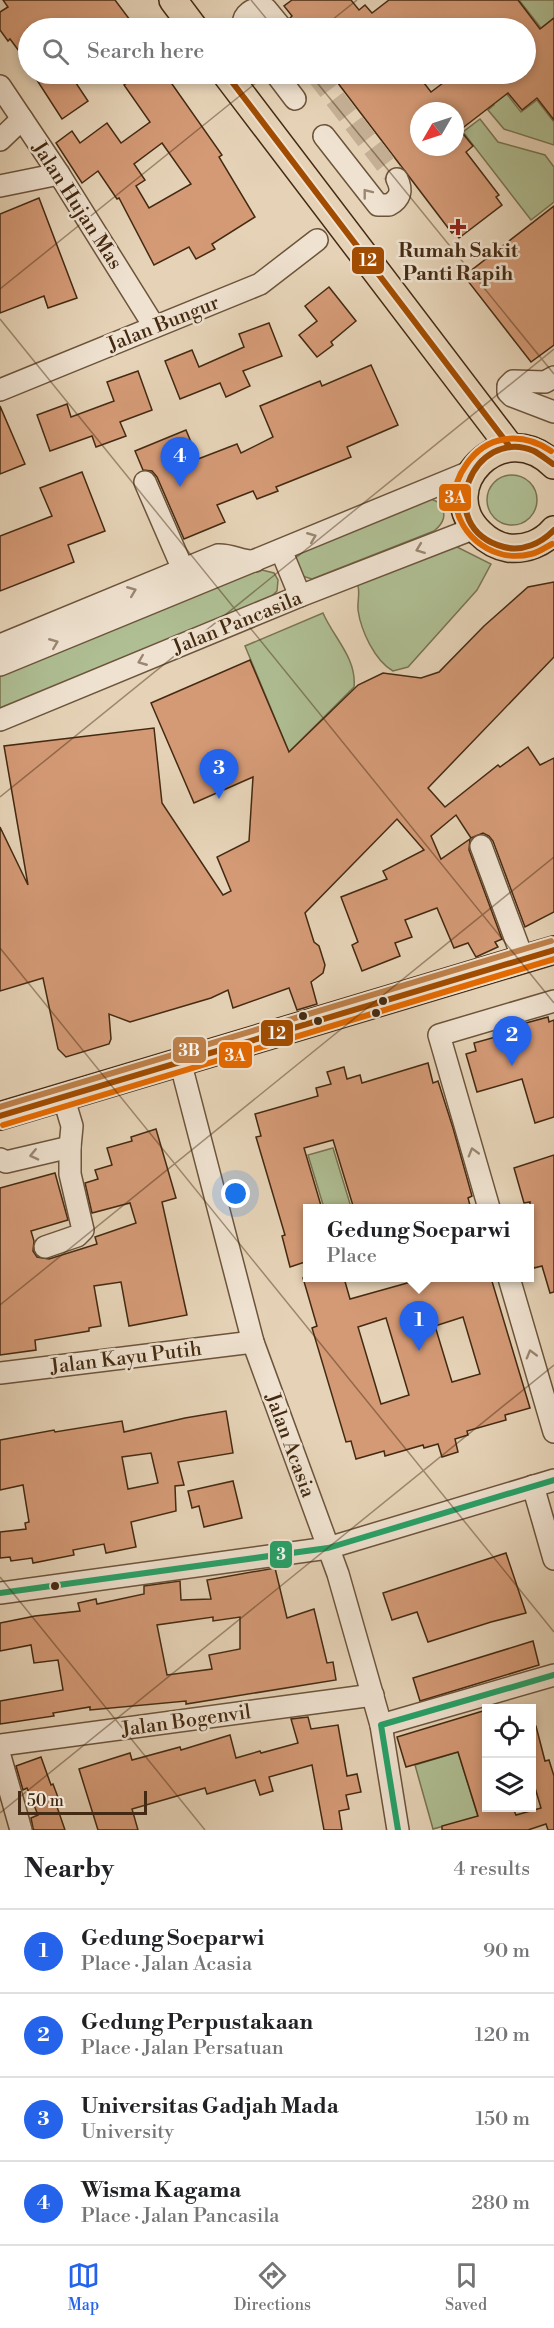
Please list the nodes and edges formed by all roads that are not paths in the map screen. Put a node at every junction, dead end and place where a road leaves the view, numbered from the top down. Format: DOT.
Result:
graph roads {
  1 [pos="173,0"];
  2 [pos="186,18"];
  3 [pos="245,18"];
  4 [pos="273,18"];
  5 [pos="234,84"];
  6 [pos="284,84"];
  7 [pos="0,86"];
  8 [pos="295,99"];
  9 [pos="22,119"];
  10 [pos="324,136"];
  11 [pos="0,140"];
  12 [pos="59,174"];
  13 [pos="397,179"];
  14 [pos="0,186"];
  15 [pos="317,240"];
  16 [pos="154,326"];
  17 [pos="551,384"];
  18 [pos="0,390"];
  19 [pos="554,412"];
  20 [pos="510,447"];
  21 [pos="553,462"];
  22 [pos="472,471"];
  23 [pos="145,482"];
  24 [pos="474,528"];
  25 [pos="553,533"];
  26 [pos="280,550"];
  27 [pos="187,579"];
  28 [pos="300,596"];
  29 [pos="96,616"];
  30 [pos="0,645"];
  31 [pos="0,665"];
  32 [pos="0,720"];
  33 [pos="481,846"];
  34 [pos="554,950"];
  35 [pos="523,959"];
  36 [pos="554,1001"];
  37 [pos="180,1061"];
  38 [pos="63,1096"];
  39 [pos="0,1116"];
  40 [pos="70,1147"];
  41 [pos="0,1160"];
  42 [pos="488,1204"];
  43 [pos="45,1247"];
  44 [pos="510,1282"];
  45 [pos="252,1342"];
  46 [pos="0,1372"];
  47 [pos="554,1432"];
  48 [pos="554,1480"];
  49 [pos="533,1486"];
  50 [pos="328,1548"];
  51 [pos="554,1559"];
  52 [pos="0,1593"];
  53 [pos="554,1675"];
  54 [pos="373,1695"];
  55 [pos="381,1725"];
  56 [pos="0,1745"];
  57 [pos="0,1756"];
  58 [pos="21,1830"];
  59 [pos="398,1830"];
  1 -- 2 [label="main road"];
  3 -- 4 [label="street"];
  5 -- 20 [label="main road"];
  6 -- 8 [label="street"];
  7 -- 9 [label="street, Jalan Hujan Mas"];
  9 -- 11 [label="street"];
  9 -- 12 [label="street, Jalan Hujan Mas"];
  13 -- 10 [label="street, one-way"];
  12 -- 14 [label="street"];
  12 -- 16 [label="street, Jalan Hujan Mas"];
  15 -- 16 [label="street, Jalan Bungur"];
  16 -- 18 [label="street, Jalan Bungur"];
  17 -- 19 [label="street"];
  20 -- 21 [label="main road"];
  20 -- 22 [label="main road"];
  22 -- 24 [label="main road"];
  26 -- 22 [label="street, one-way"];
  23 -- 27 [label="street"];
  24 -- 25 [label="main road"];
  24 -- 28 [label="street, Jalan Pancasila, one-way"];
  26 -- 27 [label="street"];
  26 -- 28 [label="street"];
  29 -- 27 [label="street, one-way"];
  28 -- 32 [label="street, Jalan Pancasila, one-way"];
  29 -- 30 [label="street"];
  31 -- 29 [label="street, one-way"];
  33 -- 35 [label="street"];
  34 -- 35 [label="main road"];
  35 -- 37 [label="main road"];
  42 -- 36 [label="street, one-way"];
  37 -- 38 [label="main road"];
  37 -- 45 [label="street, Jalan Acasia"];
  38 -- 39 [label="main road"];
  38 -- 40 [label="street"];
  40 -- 41 [label="street, one-way"];
  40 -- 43 [label="street"];
  47 -- 44 [label="street, one-way"];
  45 -- 46 [label="street, Jalan Kayu Putih"];
  45 -- 50 [label="street, Jalan Acasia"];
  48 -- 49 [label="street"];
  49 -- 50 [label="street"];
  49 -- 51 [label="street"];
  50 -- 52 [label="street"];
  50 -- 54 [label="street, Jalan Acasia"];
  53 -- 55 [label="street"];
  54 -- 55 [label="street, Jalan Acasia"];
  54 -- 56 [label="street, Jalan Bogenvil"];
  55 -- 59 [label="street, Jalan Acasia"];
  57 -- 58 [label="street"];
}
